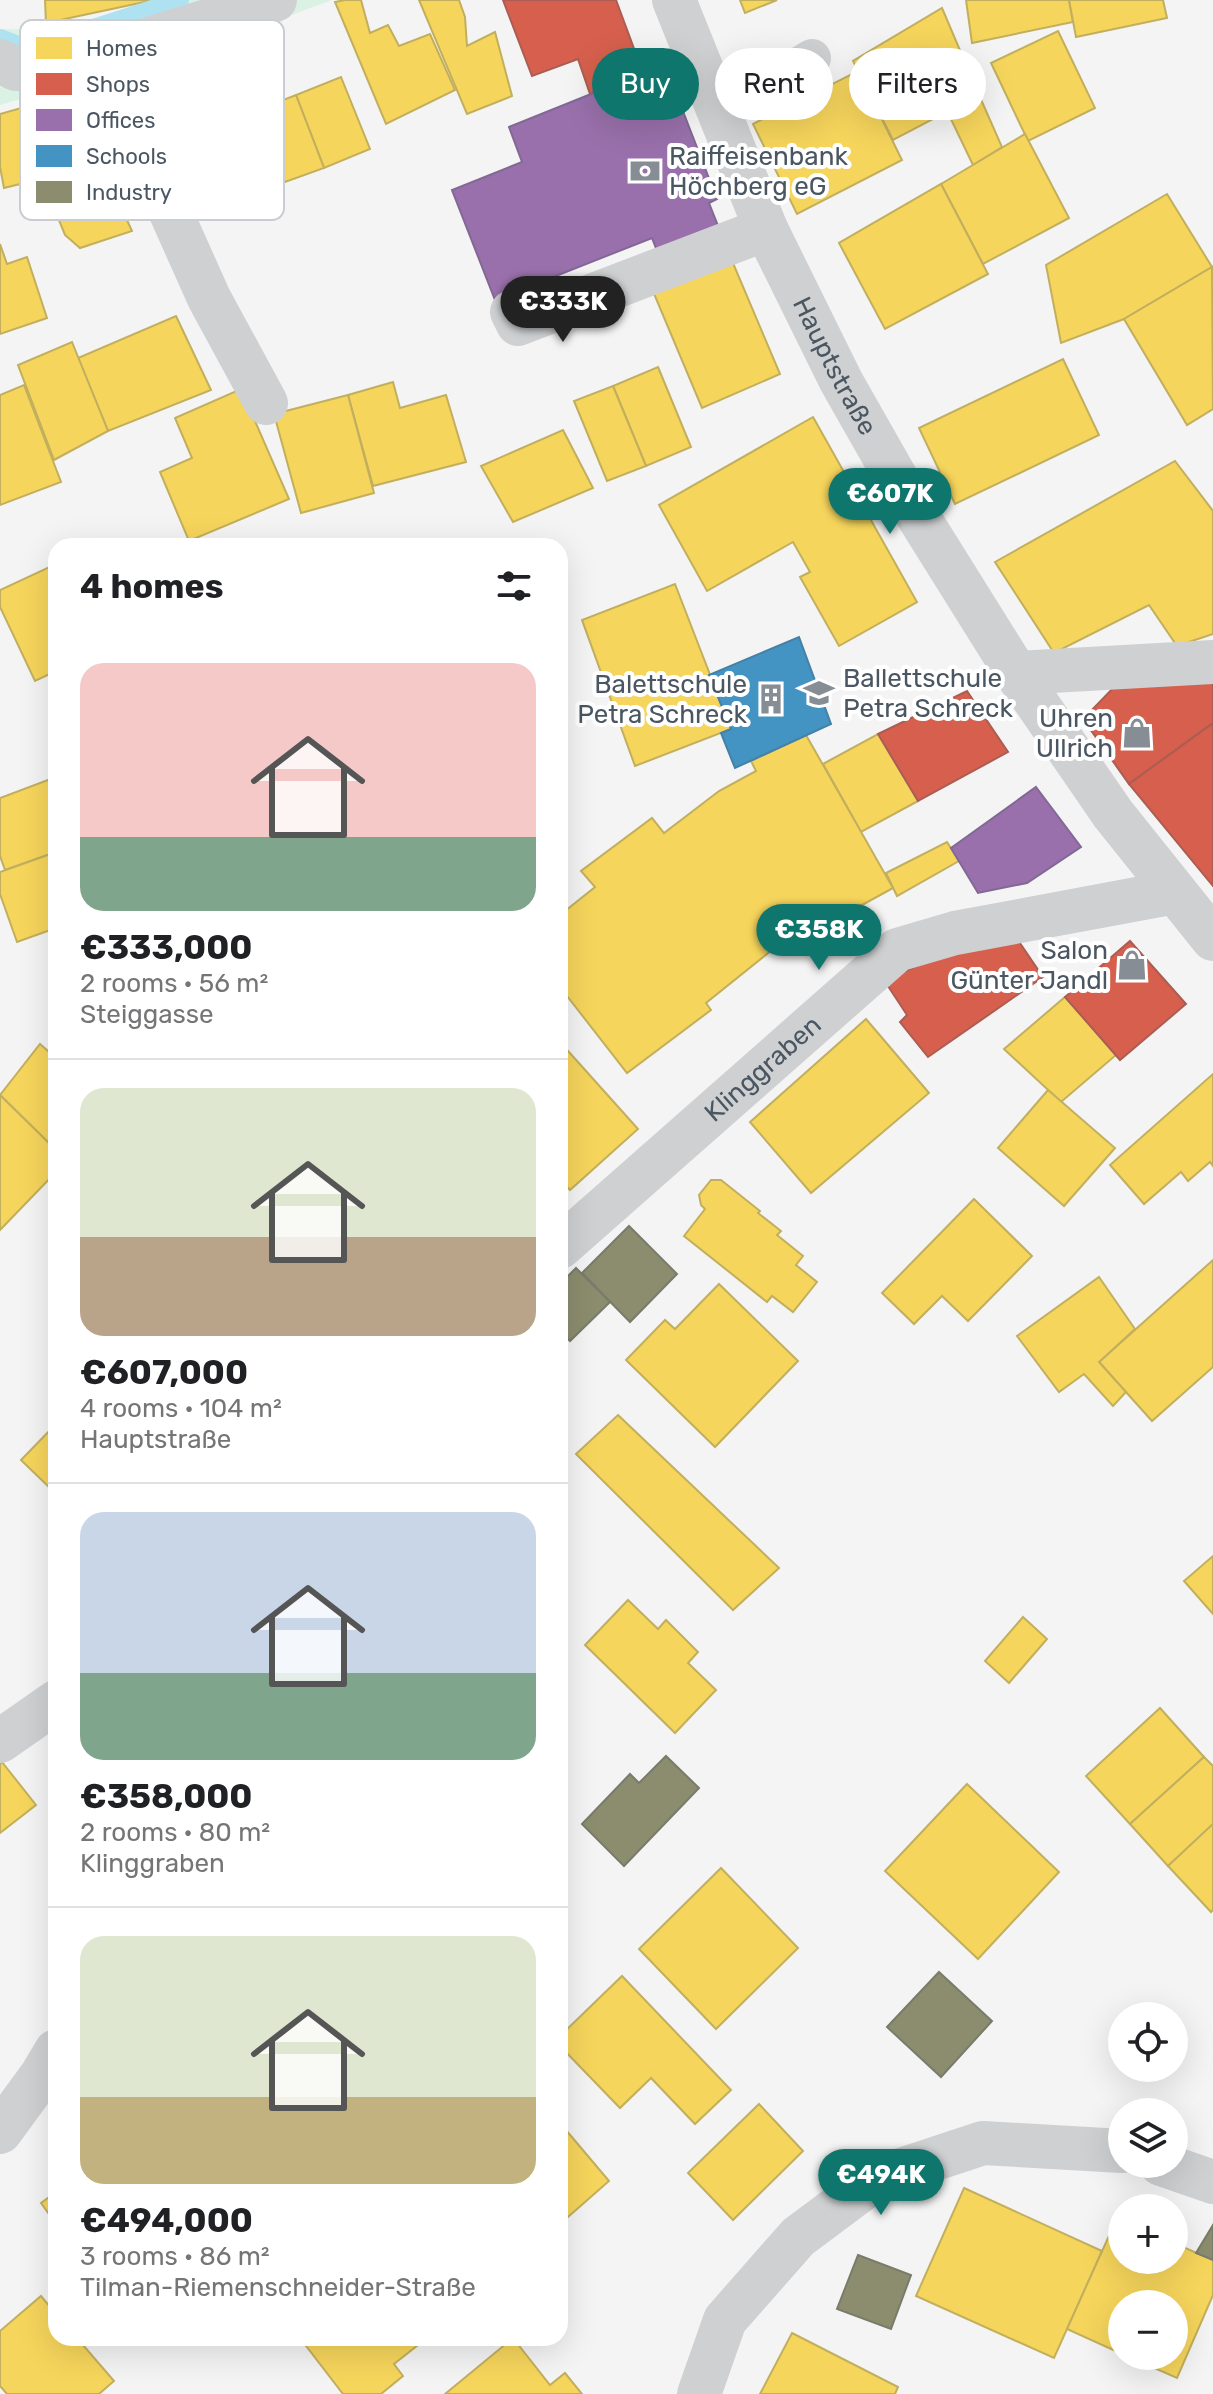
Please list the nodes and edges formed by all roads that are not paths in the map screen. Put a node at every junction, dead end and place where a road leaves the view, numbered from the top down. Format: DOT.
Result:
graph roads {
  1 [pos="275,0"];
  2 [pos="674,0"];
  3 [pos="210,20"];
  4 [pos="0,61"];
  5 [pos="20,68"];
  6 [pos="715,104"];
  7 [pos="721,120"];
  8 [pos="174,220"];
  9 [pos="766,229"];
  10 [pos="512,312"];
  11 [pos="266,403"];
  12 [pos="1213,662"];
  13 [pos="1016,673"];
  14 [pos="1175,892"];
  15 [pos="1213,939"];
  16 [pos="568,1240"];
  17 [pos="48,1708"];
  18 [pos="0,1741"];
  19 [pos="48,2064"];
  20 [pos="0,2132"];
  21 [pos="1108,2150"];
  22 [pos="1188,2173"];
  23 [pos="1213,2182"];
  24 [pos="699,2394"];
  1 -- 3 [label="street"];
  2 -- 6 [label="street, Hauptstraße"];
  4 -- 5 [label="street"];
  7 -- 9 [label="street, Hauptstraße"];
  8 -- 11 [label="street"];
  9 -- 10 [label="street"];
  9 -- 13 [label="street, Hauptstraße"];
  12 -- 13 [label="street"];
  13 -- 14 [label="street, Hauptstraße"];
  14 -- 15 [label="street, Hauptstraße"];
  14 -- 16 [label="street, Klinggraben"];
  17 -- 18 [label="street"];
  19 -- 20 [label="street"];
  21 -- 24 [label="street"];
  22 -- 23 [label="street"];
}
